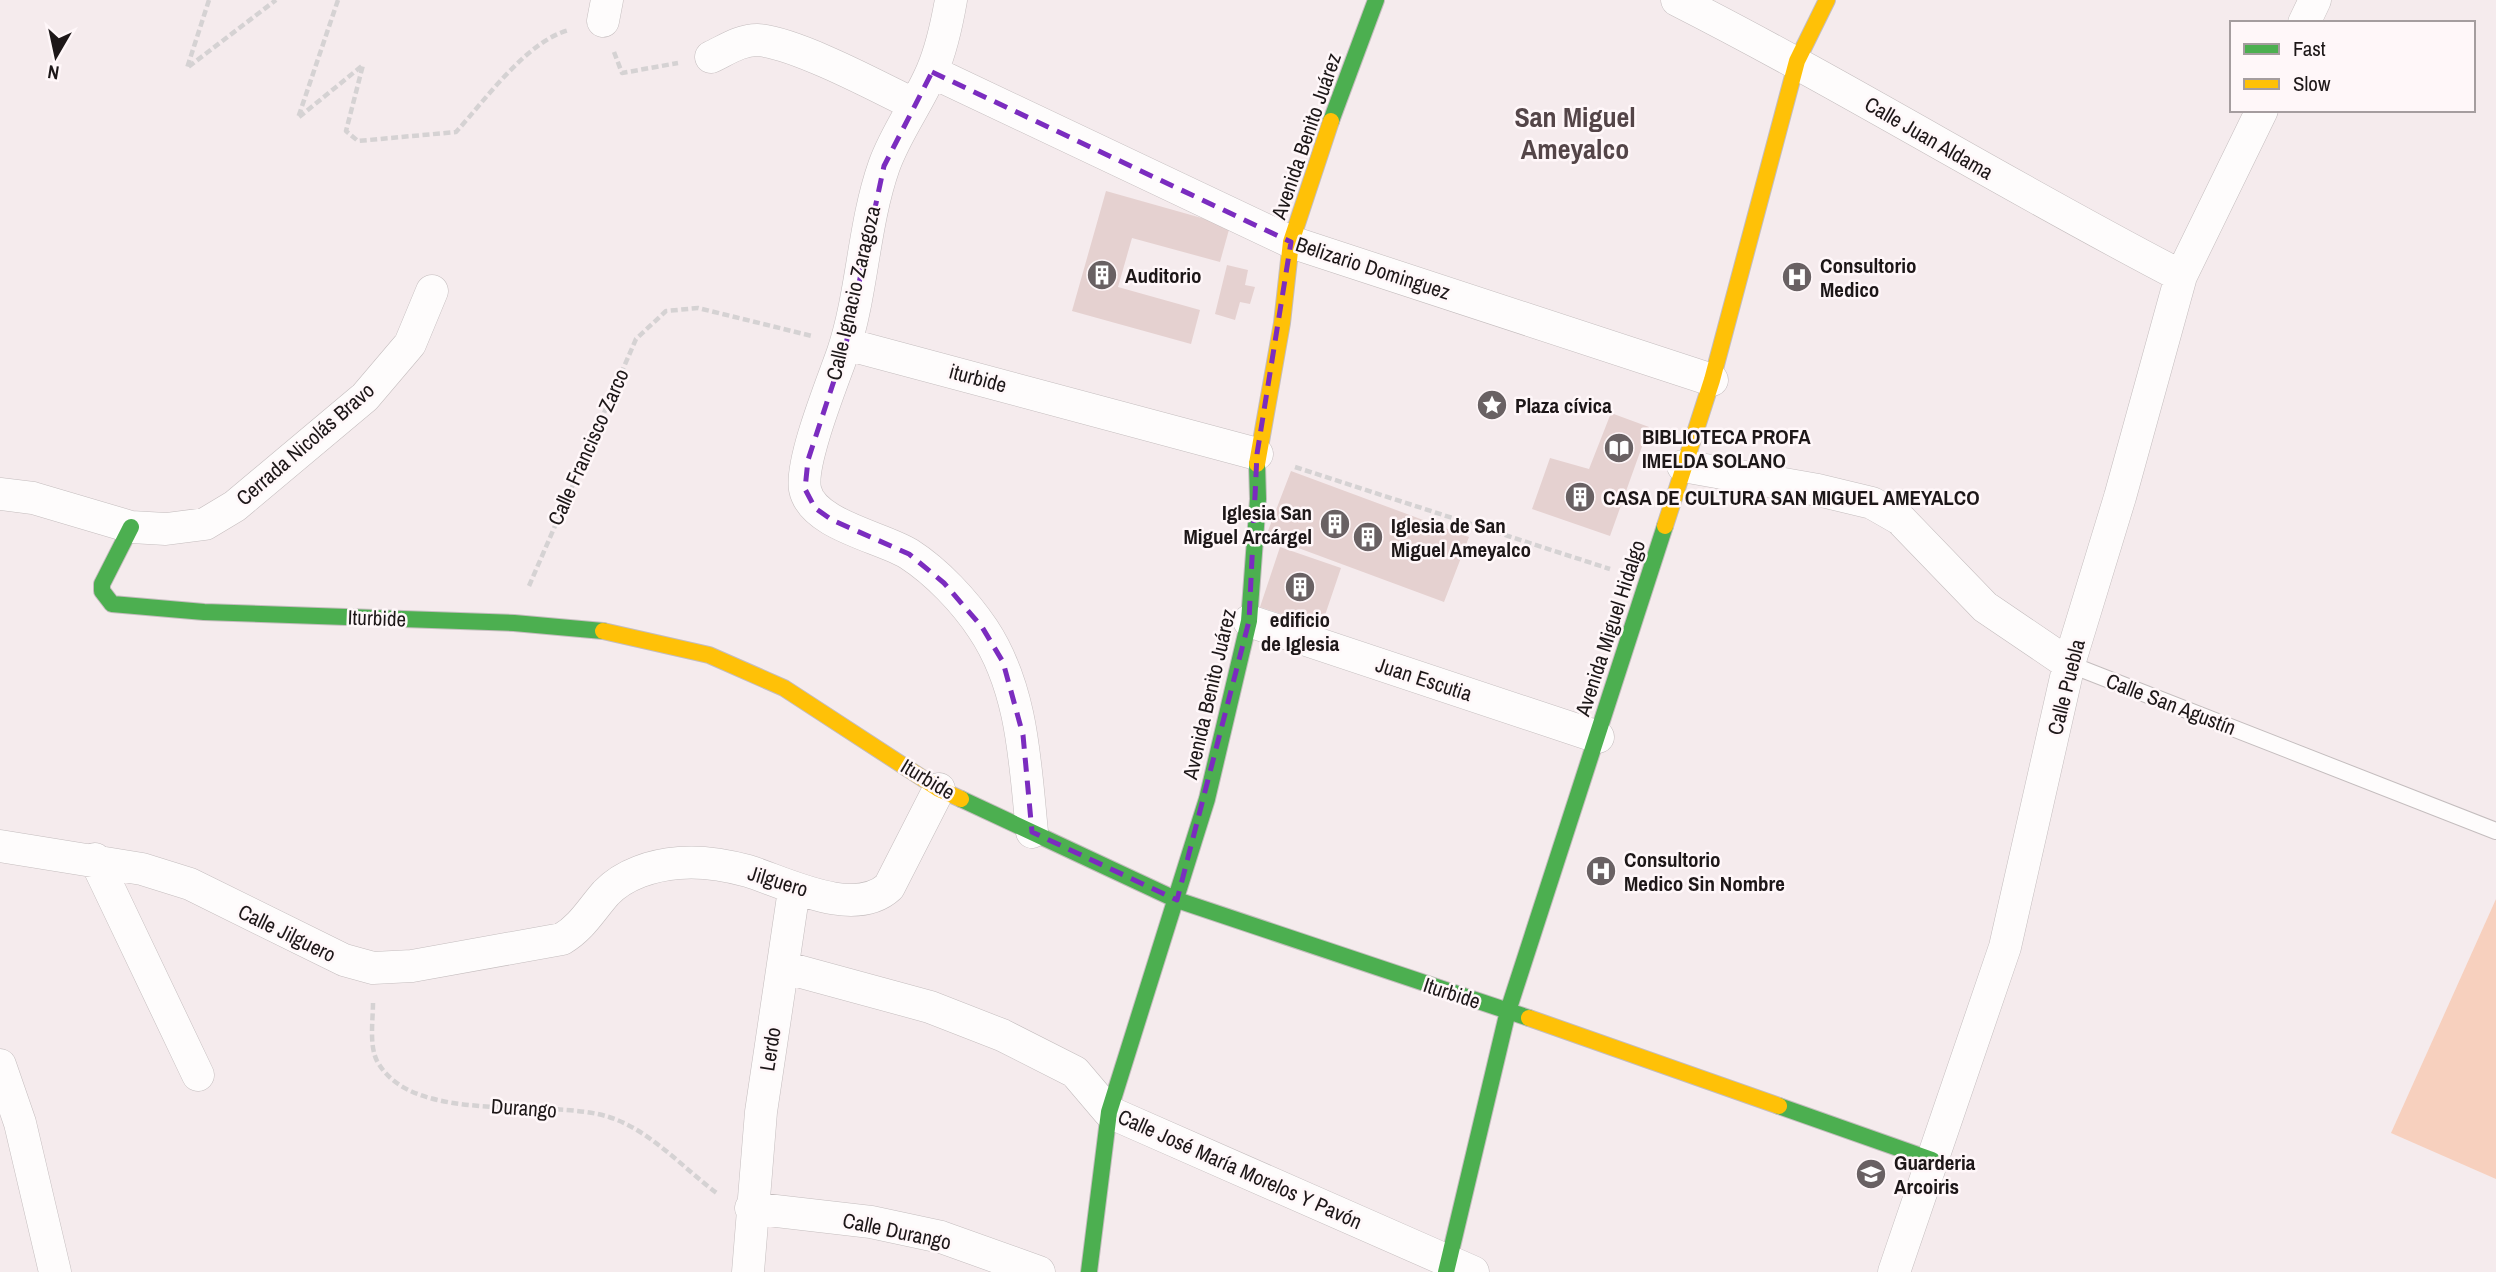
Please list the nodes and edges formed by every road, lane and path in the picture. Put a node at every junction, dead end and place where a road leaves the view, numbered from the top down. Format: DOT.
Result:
graph roads {
  1 [pos="209,0"];
  2 [pos="276,0"];
  3 [pos="338,0"];
  4 [pos="951,0"];
  5 [pos="1376,0"];
  6 [pos="1677,0"];
  7 [pos="1827,0"];
  8 [pos="2315,0"];
  9 [pos="605,11"];
  10 [pos="2305,21"];
  11 [pos="711,57"];
  12 [pos="1797,61"];
  13 [pos="932,72"];
  14 [pos="914,104"];
  15 [pos="2261,112"];
  16 [pos="1291,242"];
  17 [pos="2181,276"];
  18 [pos="432,291"];
  19 [pos="846,344"];
  20 [pos="1712,380"];
  21 [pos="1257,454"];
  22 [pos="1683,466"];
  23 [pos="0,494"];
  24 [pos="131,527"];
  25 [pos="1647,581"];
  26 [pos="1249,621"];
  27 [pos="514,623"];
  28 [pos="2069,664"];
  29 [pos="1598,737"];
  30 [pos="939,789"];
  31 [pos="2496,831"];
  32 [pos="1032,832"];
  33 [pos="0,846"];
  34 [pos="95,859"];
  35 [pos="794,890"];
  36 [pos="1177,900"];
  37 [pos="578,929"];
  38 [pos="783,967"];
  39 [pos="373,968"];
  40 [pos="1508,1011"];
  41 [pos="0,1065"];
  42 [pos="198,1075"];
  43 [pos="1109,1112"];
  44 [pos="1932,1160"];
  45 [pos="751,1208"];
  46 [pos="1456,1268"];
  47 [pos="55,1272"];
  48 [pos="748,1272"];
  49 [pos="1040,1272"];
  50 [pos="1088,1272"];
  51 [pos="1894,1272"];
  1 -- 2 [label="path"];
  3 -- 9 [label="path"];
  4 -- 13 [label="street, Calle Ignacio Zaragoza"];
  5 -- 16 [label="street, Avenida Benito Juárez"];
  6 -- 12 [label="street, Calle Juan Aldama"];
  7 -- 12 [label="street, Avenida Miguel Hidalgo"];
  8 -- 10 [label="street"];
  9 -- 11 [label="path"];
  11 -- 14 [label="street"];
  12 -- 17 [label="street, Calle Juan Aldama"];
  12 -- 20 [label="street, Avenida Miguel Hidalgo"];
  13 -- 14 [label="street, Calle Ignacio Zaragoza"];
  13 -- 16 [label="street, Belizario Dominguez"];
  14 -- 19 [label="street, Calle Ignacio Zaragoza"];
  15 -- 17 [label="street, Calle Puebla"];
  16 -- 20 [label="street, Belizario Dominguez"];
  16 -- 21 [label="street, Avenida Benito Juárez"];
  17 -- 28 [label="street, Calle Puebla"];
  18 -- 24 [label="street, Cerrada Nicolás Bravo"];
  19 -- 21 [label="street, iturbide"];
  19 -- 27 [label="path, Calle Francisco Zarco"];
  19 -- 32 [label="street, Calle Ignacio Zaragoza"];
  20 -- 22 [label="street, Avenida Miguel Hidalgo"];
  21 -- 25 [label="path"];
  21 -- 26 [label="street, Avenida Benito Juárez"];
  22 -- 25 [label="street, Avenida Miguel Hidalgo"];
  22 -- 28 [label="street, Calle San Agustín"];
  23 -- 24 [label="street"];
  24 -- 27 [label="street, Iturbide"];
  25 -- 29 [label="street, Avenida Miguel Hidalgo"];
  26 -- 29 [label="street, Juan Escutia"];
  26 -- 36 [label="street, Avenida Benito Juárez"];
  27 -- 30 [label="street, Iturbide"];
  28 -- 31 [label="lane, Calle San Agustín"];
  28 -- 44 [label="street, Calle Puebla"];
  29 -- 40 [label="street, Avenida Miguel Hidalgo"];
  30 -- 32 [label="street, Iturbide"];
  30 -- 35 [label="street, Jilguero"];
  32 -- 36 [label="street, Iturbide"];
  33 -- 34 [label="street, Calle Jilguero"];
  34 -- 39 [label="street, Calle Jilguero"];
  34 -- 42 [label="street"];
  35 -- 37 [label="street, Jilguero"];
  35 -- 38 [label="street, Lerdo"];
  36 -- 40 [label="street, Iturbide"];
  36 -- 43 [label="street, Avenida Benito Juárez"];
  37 -- 39 [label="street, Calle Jilguero"];
  38 -- 43 [label="street, Calle José María Morelos Y Pavón"];
  38 -- 45 [label="street, Lerdo"];
  39 -- 45 [label="path, Durango"];
  40 -- 44 [label="street, Iturbide"];
  40 -- 46 [label="street, Avenida Miguel Hidalgo"];
  41 -- 47 [label="street"];
  43 -- 46 [label="street, Calle José María Morelos Y Pavón"];
  43 -- 50 [label="street, Avenida Benito Juárez"];
  44 -- 51 [label="street, Calle Puebla"];
  45 -- 48 [label="street, Lerdo"];
  45 -- 49 [label="street, Calle Durango"];
}
